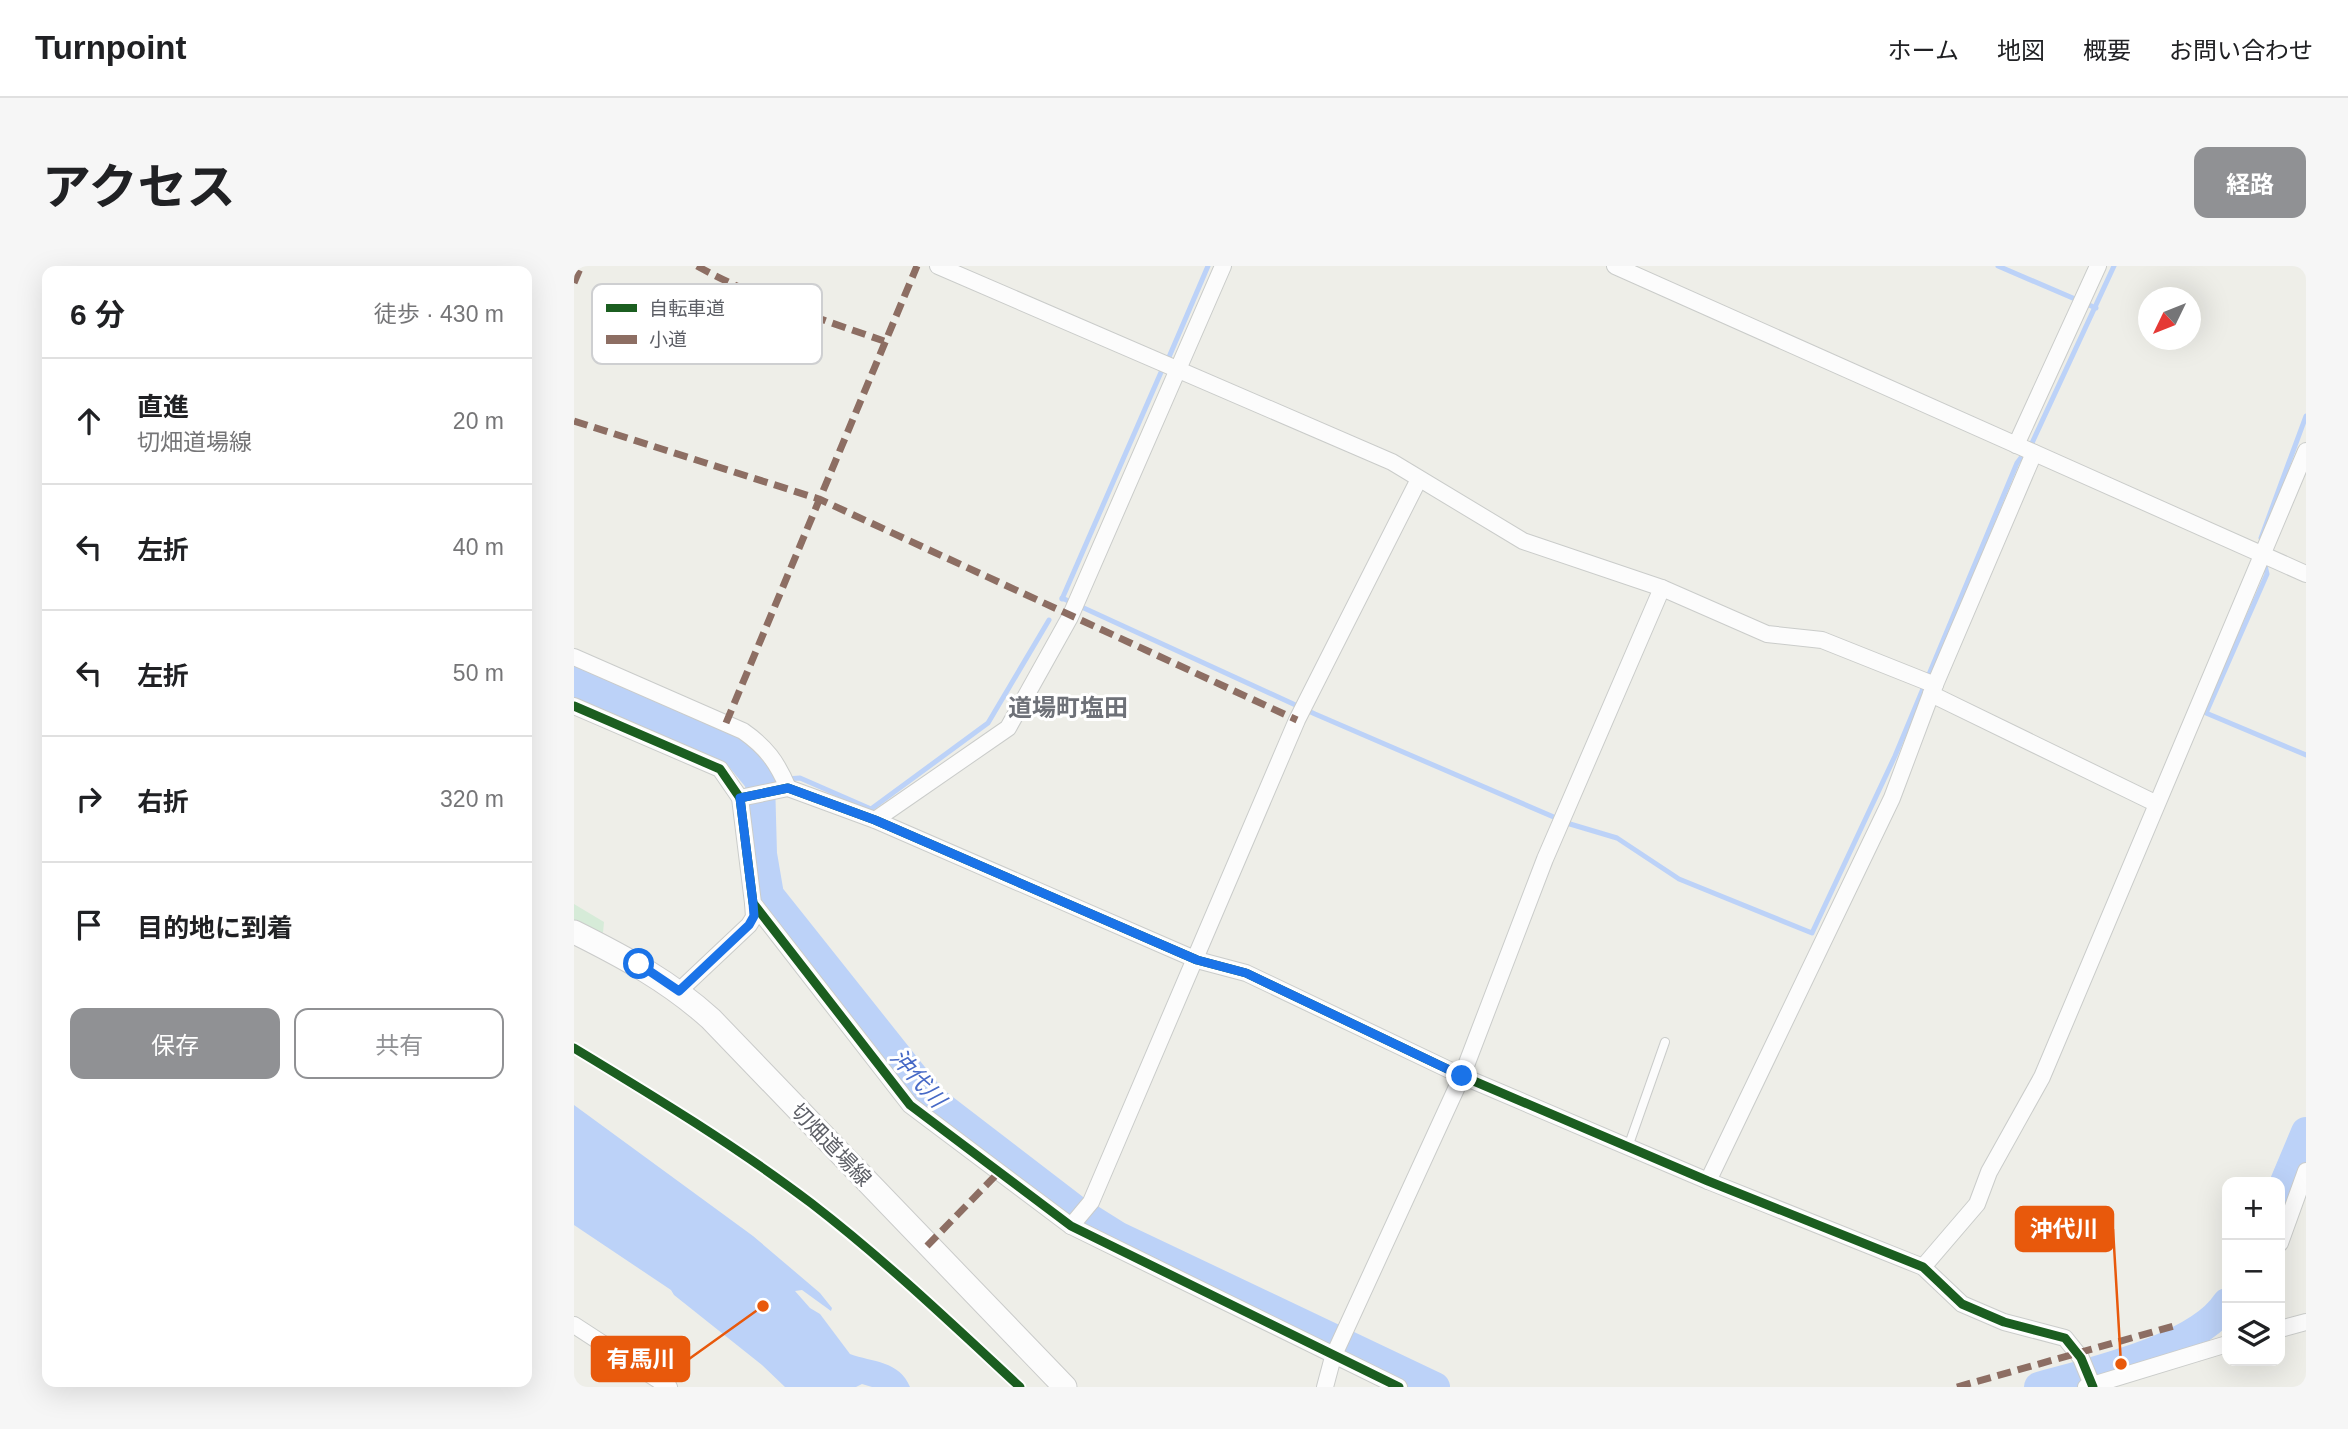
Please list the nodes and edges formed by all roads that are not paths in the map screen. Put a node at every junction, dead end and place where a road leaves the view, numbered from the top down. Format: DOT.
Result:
graph roads {
  1 [pos="938,266"];
  2 [pos="1223,266"];
  3 [pos="1615,266"];
  4 [pos="2098,266"];
  5 [pos="1178,372"];
  6 [pos="2016,446"];
  7 [pos="2306,451"];
  8 [pos="2034,453"];
  9 [pos="1419,479"];
  10 [pos="2263,557"];
  11 [pos="2306,574"];
  12 [pos="1662,588"];
  13 [pos="574,657"];
  14 [pos="1933,690"];
  15 [pos="574,706"];
  16 [pos="788,788"];
  17 [pos="740,798"];
  18 [pos="2155,803"];
  19 [pos="875,820"];
  20 [pos="753,903"];
  21 [pos="574,932"];
  22 [pos="1197,960"];
  23 [pos="679,991"];
  24 [pos="1665,1042"];
  25 [pos="1462,1076"];
  26 [pos="1628,1147"];
  27 [pos="2306,1171"];
  28 [pos="1708,1181"];
  29 [pos="1071,1226"];
  30 [pos="2281,1240"];
  31 [pos="1923,1267"];
  32 [pos="2306,1322"];
  33 [pos="574,1325"];
  34 [pos="2285,1328"];
  35 [pos="2222,1345"];
  36 [pos="1333,1357"];
  37 [pos="2090,1385"];
  38 [pos="669,1387"];
  39 [pos="1065,1387"];
  40 [pos="1325,1387"];
  41 [pos="1399,1387"];
  1 -- 5 [label="street"];
  2 -- 5 [label="street"];
  3 -- 6 [label="street"];
  4 -- 6 [label="street"];
  5 -- 9 [label="street"];
  5 -- 19 [label="street"];
  6 -- 8 [label="street"];
  7 -- 10 [label="street"];
  8 -- 10 [label="street"];
  8 -- 14 [label="street"];
  9 -- 12 [label="street"];
  9 -- 22 [label="street"];
  10 -- 11 [label="street"];
  10 -- 18 [label="street"];
  12 -- 14 [label="street"];
  12 -- 25 [label="street"];
  13 -- 16 [label="street"];
  14 -- 18 [label="street"];
  14 -- 28 [label="street"];
  15 -- 17 [label="street"];
  16 -- 17 [label="street"];
  16 -- 19 [label="street"];
  17 -- 20 [label="street"];
  18 -- 31 [label="street"];
  19 -- 22 [label="street"];
  20 -- 23 [label="street"];
  20 -- 29 [label="street"];
  21 -- 23 [label="main road, 切畑道場線"];
  22 -- 25 [label="street"];
  22 -- 29 [label="street"];
  23 -- 39 [label="main road, 切畑道場線"];
  24 -- 26 [label="lane"];
  25 -- 26 [label="street"];
  25 -- 36 [label="street"];
  26 -- 28 [label="street"];
  27 -- 30 [label="street"];
  28 -- 31 [label="street"];
  29 -- 36 [label="street"];
  31 -- 37 [label="street"];
  32 -- 34 [label="street"];
  33 -- 38 [label="street"];
  35 -- 37 [label="street"];
  36 -- 40 [label="street"];
  36 -- 41 [label="street"];
}
